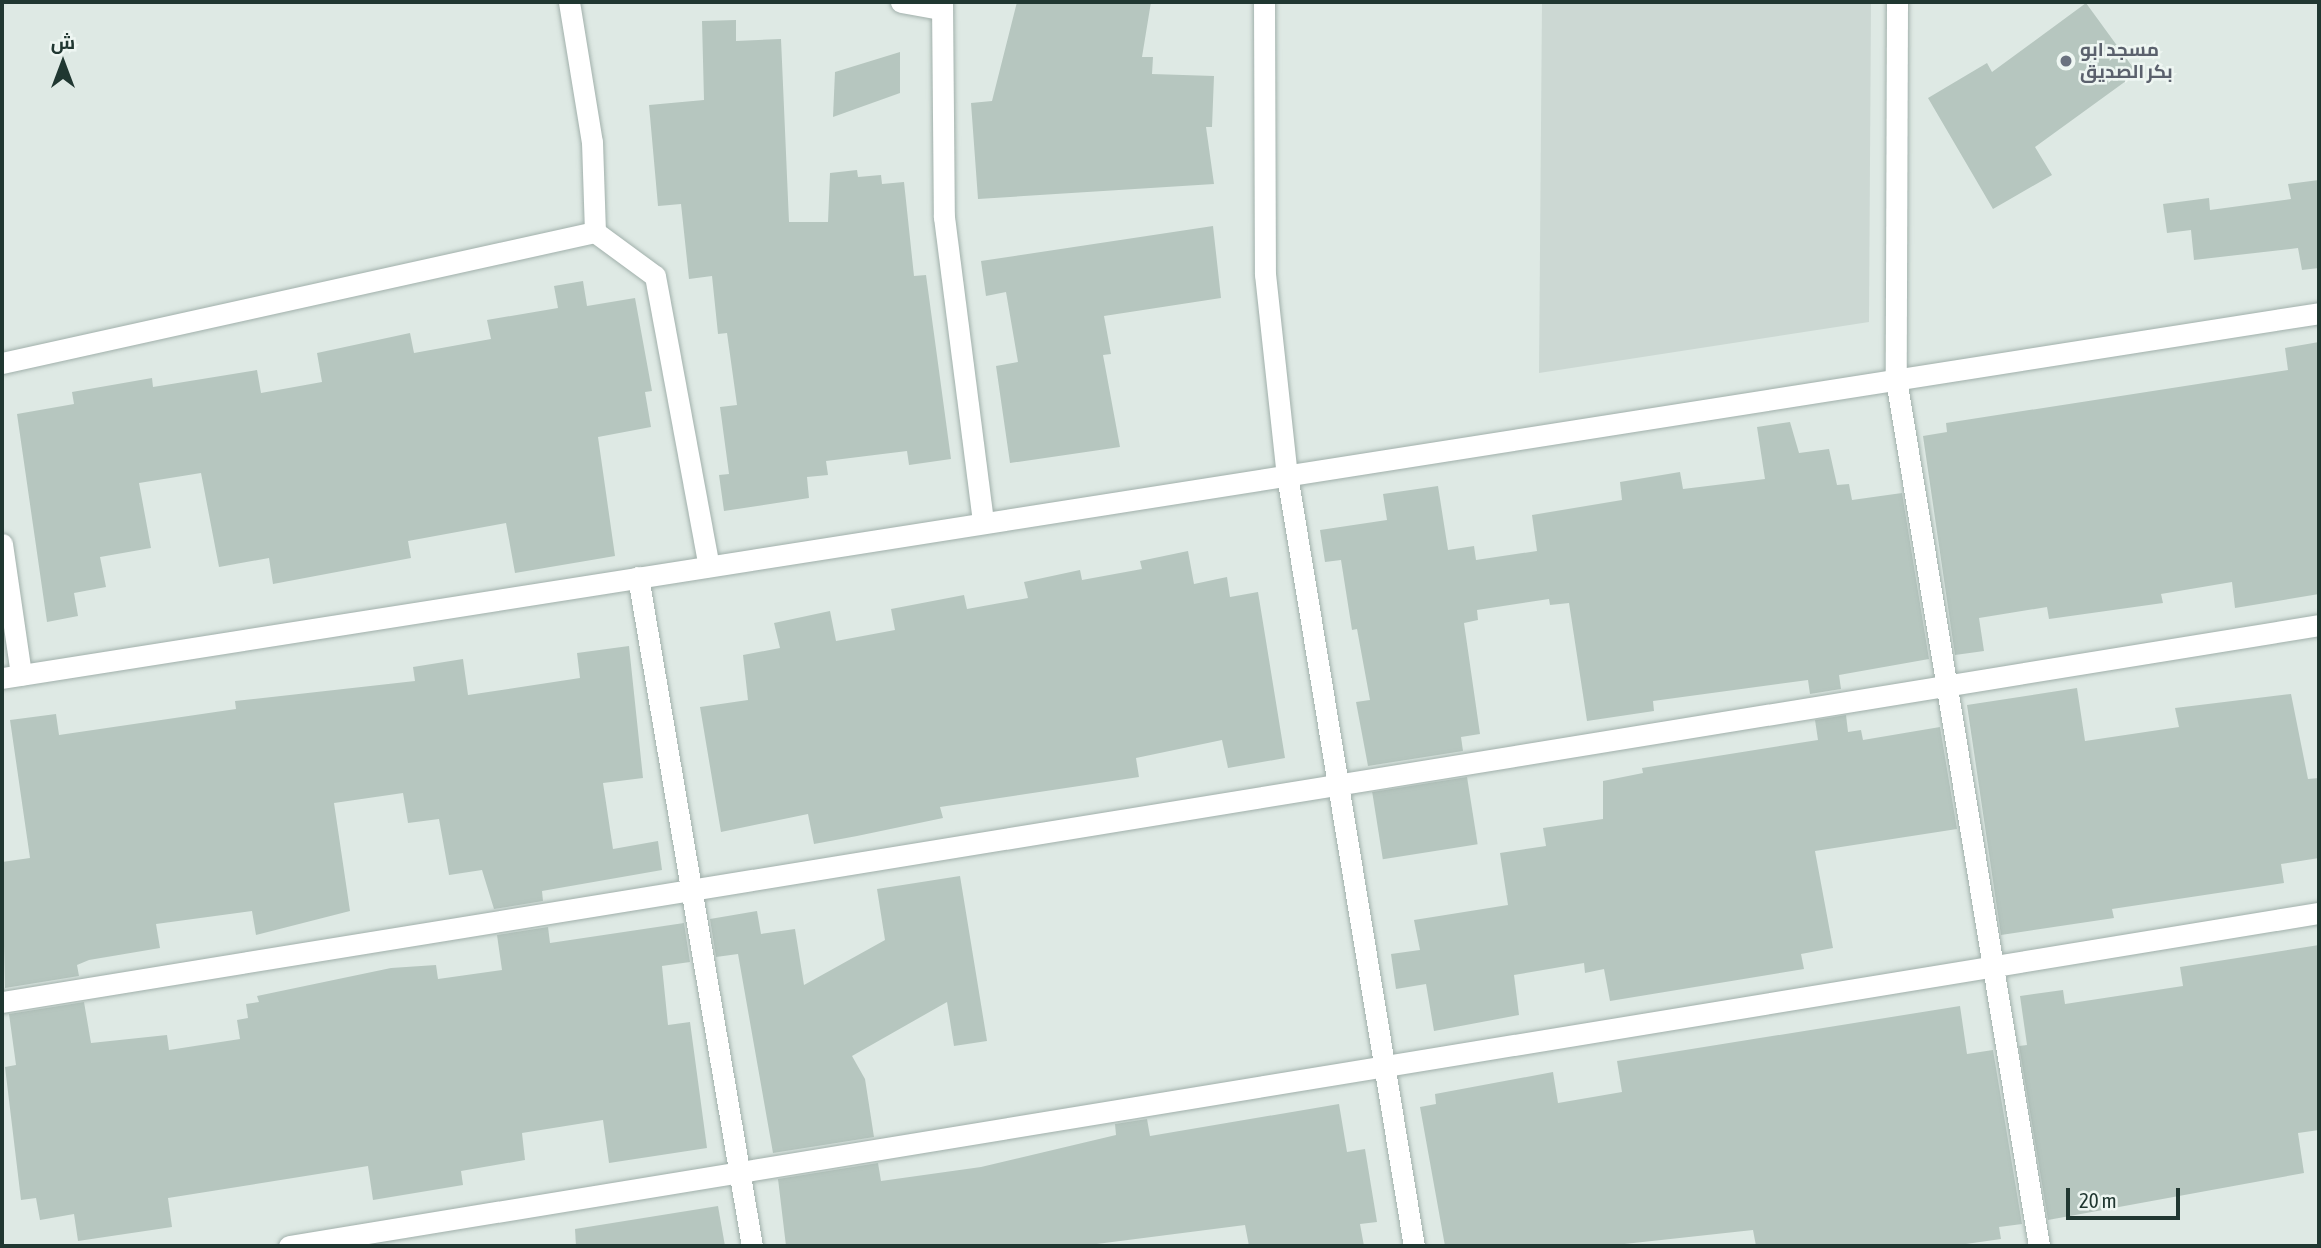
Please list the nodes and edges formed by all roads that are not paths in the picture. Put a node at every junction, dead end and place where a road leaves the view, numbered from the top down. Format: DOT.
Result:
graph roads {
  1 [pos="569,2"];
  2 [pos="901,2"];
  3 [pos="1264,2"];
  4 [pos="1897,2"];
  5 [pos="941,5"];
  6 [pos="595,232"];
  7 [pos="2319,313"];
  8 [pos="2,363"];
  9 [pos="1896,379"];
  10 [pos="1287,475"];
  11 [pos="983,523"];
  12 [pos="2,544"];
  13 [pos="709,566"];
  14 [pos="638,577"];
  15 [pos="2319,625"];
  16 [pos="11,676"];
  17 [pos="1947,686"];
  18 [pos="1339,785"];
  19 [pos="691,890"];
  20 [pos="2319,913"];
  21 [pos="1993,967"];
  22 [pos="2,1002"];
  23 [pos="1385,1066"];
  24 [pos="740,1172"];
  25 [pos="289,1246"];
  26 [pos="752,1246"];
  27 [pos="1415,1246"];
  28 [pos="2039,1246"];
  1 -- 6 [label="street"];
  2 -- 5 [label="street"];
  3 -- 10 [label="street"];
  4 -- 9 [label="street"];
  5 -- 11 [label="street"];
  6 -- 8 [label="street"];
  6 -- 13 [label="street"];
  7 -- 9 [label="street"];
  9 -- 10 [label="street"];
  9 -- 17 [label="street"];
  10 -- 11 [label="street"];
  10 -- 18 [label="street"];
  11 -- 13 [label="street"];
  12 -- 16 [label="street"];
  13 -- 14 [label="street"];
  14 -- 16 [label="street"];
  14 -- 19 [label="street"];
  15 -- 17 [label="street"];
  17 -- 18 [label="street"];
  17 -- 21 [label="street"];
  18 -- 19 [label="street"];
  18 -- 23 [label="street"];
  19 -- 22 [label="street"];
  19 -- 24 [label="street"];
  20 -- 21 [label="street"];
  21 -- 23 [label="street"];
  21 -- 28 [label="street"];
  23 -- 24 [label="street"];
  23 -- 27 [label="street"];
  24 -- 25 [label="street"];
  24 -- 26 [label="street"];
}
